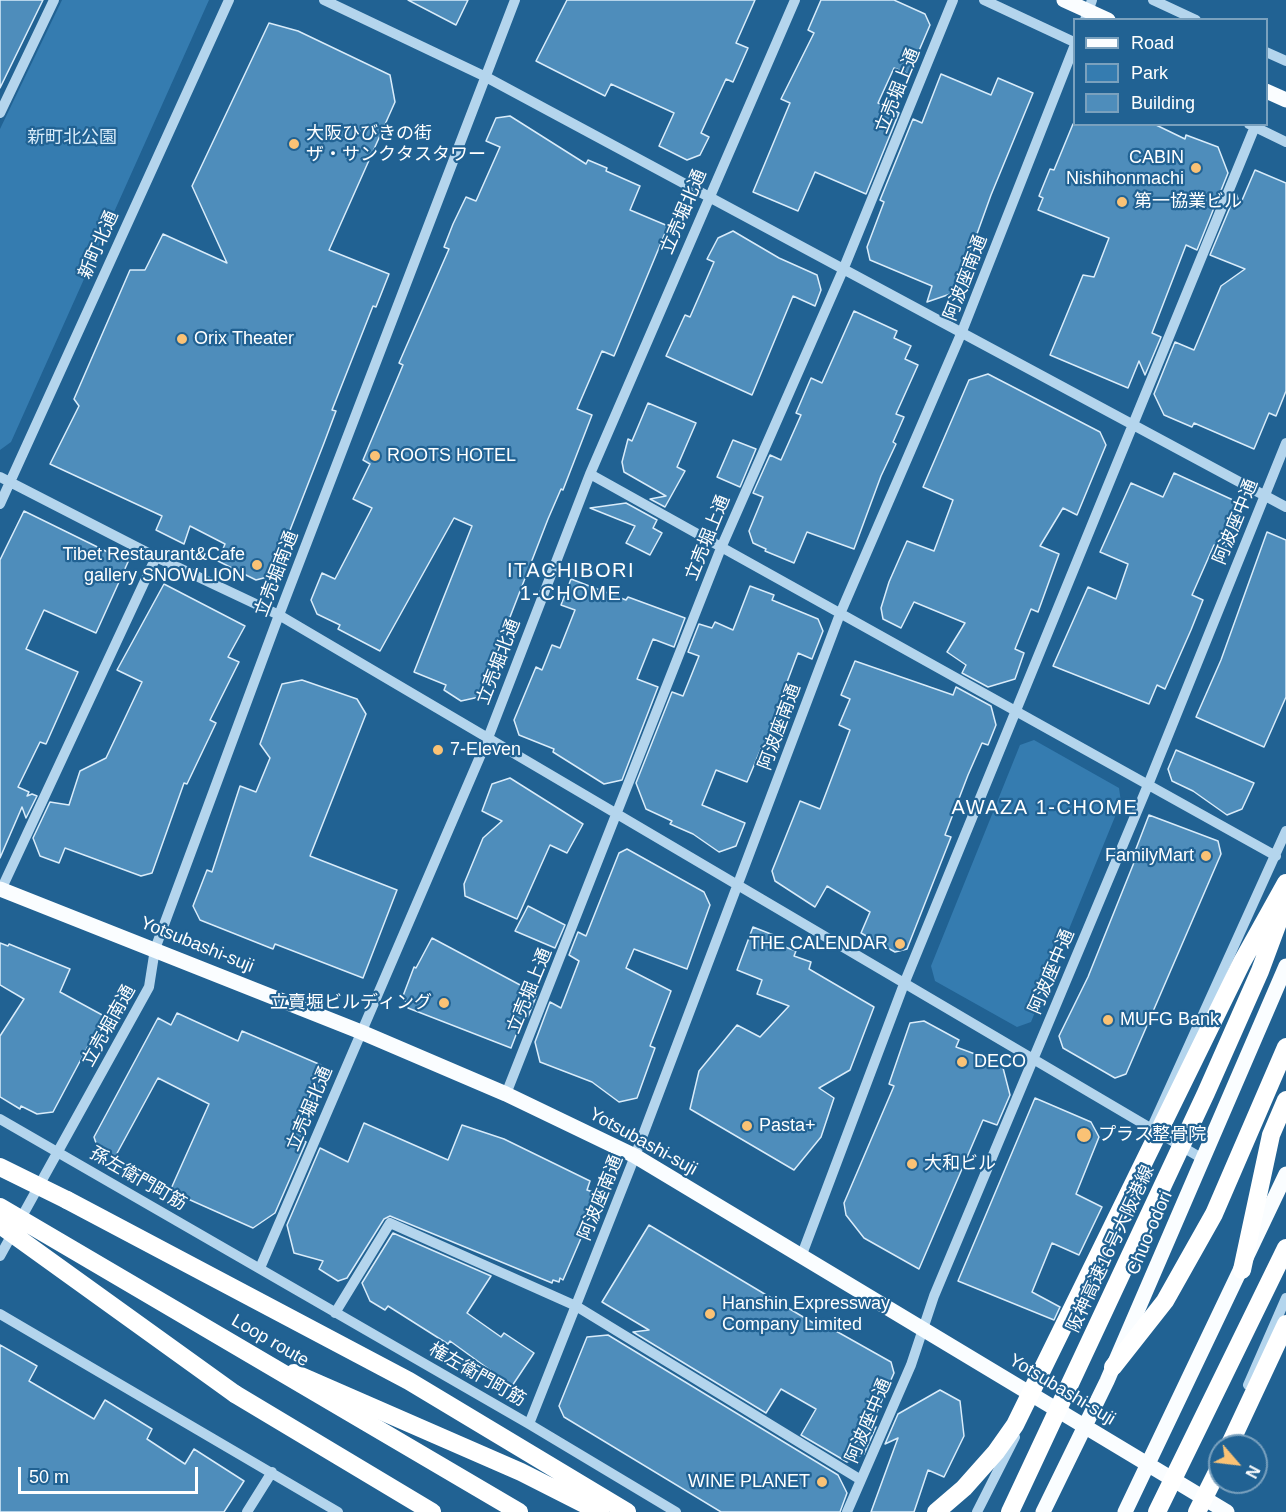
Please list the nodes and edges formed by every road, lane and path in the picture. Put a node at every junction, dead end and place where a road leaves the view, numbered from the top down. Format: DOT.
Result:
graph roads {
  1 [pos="54,0"];
  2 [pos="229,0"];
  3 [pos="324,0"];
  4 [pos="515,0"];
  5 [pos="795,0"];
  6 [pos="953,0"];
  7 [pos="984,0"];
  8 [pos="1064,0"];
  9 [pos="1153,0"];
  10 [pos="1088,10"];
  11 [pos="1104,18"];
  12 [pos="1192,18"];
  13 [pos="1073,42"];
  14 [pos="1073,50"];
  15 [pos="1268,53"];
  16 [pos="1286,61"];
  17 [pos="486,77"];
  18 [pos="1268,96"];
  19 [pos="1286,100"];
  20 [pos="0,113"];
  21 [pos="1253,126"];
  22 [pos="1255,126"];
  23 [pos="1286,142"];
  24 [pos="708,196"];
  25 [pos="843,270"];
  26 [pos="962,334"];
  27 [pos="1134,426"];
  28 [pos="1286,443"];
  29 [pos="590,474"];
  30 [pos="5,480"];
  31 [pos="1265,495"];
  32 [pos="0,504"];
  33 [pos="1286,507"];
  34 [pos="721,548"];
  35 [pos="156,557"];
  36 [pos="840,614"];
  37 [pos="279,615"];
  38 [pos="1016,711"];
  39 [pos="488,738"];
  40 [pos="1148,784"];
  41 [pos="618,815"];
  42 [pos="1286,831"];
  43 [pos="1276,856"];
  44 [pos="1286,883"];
  45 [pos="739,886"];
  46 [pos="1,889"];
  47 [pos="1286,902"];
  48 [pos="155,949"];
  49 [pos="1286,966"];
  50 [pos="904,984"];
  51 [pos="361,1032"];
  52 [pos="1286,1047"];
  53 [pos="1033,1061"];
  54 [pos="506,1094"];
  55 [pos="1286,1100"];
  56 [pos="0,1119"];
  57 [pos="1150,1130"];
  58 [pos="58,1152"];
  59 [pos="635,1156"];
  60 [pos="1203,1159"];
  61 [pos="0,1167"];
  62 [pos="1286,1174"];
  63 [pos="0,1207"];
  64 [pos="0,1226"];
  65 [pos="1286,1248"];
  66 [pos="0,1256"];
  67 [pos="801,1257"];
  68 [pos="260,1268"];
  69 [pos="1242,1270"];
  70 [pos="1286,1298"];
  71 [pos="576,1306"];
  72 [pos="335,1312"];
  73 [pos="0,1314"];
  74 [pos="1286,1324"];
  75 [pos="923,1330"];
  76 [pos="251,1354"];
  77 [pos="1113,1367"];
  78 [pos="1036,1396"];
  79 [pos="529,1424"];
  80 [pos="1086,1427"];
  81 [pos="1227,1434"];
  82 [pos="1235,1434"];
  83 [pos="1149,1467"];
  84 [pos="272,1472"];
  85 [pos="861,1480"];
  86 [pos="1210,1494"];
  87 [pos="1205,1509"];
  88 [pos="247,1512"];
  89 [pos="338,1512"];
  90 [pos="432,1512"];
  91 [pos="519,1512"];
  92 [pos="600,1512"];
  93 [pos="627,1512"];
  94 [pos="676,1512"];
  95 [pos="847,1512"];
  96 [pos="936,1512"];
  97 [pos="977,1512"];
  98 [pos="1010,1512"];
  99 [pos="1043,1512"];
  100 [pos="1125,1512"];
  101 [pos="1157,1512"];
  102 [pos="1227,1512"];
  1 -- 20 [label="street"];
  2 -- 30 [label="street, 新町北通"];
  3 -- 17 [label="street"];
  4 -- 17 [label="street, 立売堀南通"];
  5 -- 24 [label="street, 立売堀北通"];
  6 -- 25 [label="street, 立売堀上通"];
  7 -- 13 [label="street"];
  8 -- 10 [label="main road"];
  9 -- 12 [label="street"];
  10 -- 11 [label="main road"];
  14 -- 26 [label="street, 阿波座南通"];
  15 -- 16 [label="street"];
  17 -- 24 [label="street"];
  17 -- 37 [label="street, 立売堀南通"];
  18 -- 19 [label="main road"];
  21 -- 27 [label="street"];
  22 -- 23 [label="street"];
  24 -- 25 [label="street"];
  24 -- 29 [label="street, 立売堀北通"];
  25 -- 26 [label="street"];
  25 -- 34 [label="street, 立売堀上通"];
  26 -- 27 [label="street"];
  26 -- 36 [label="street, 阿波座南通"];
  27 -- 31 [label="street"];
  27 -- 38 [label="street"];
  28 -- 31 [label="street, 阿波座中通"];
  29 -- 34 [label="street"];
  29 -- 39 [label="street, 立売堀北通"];
  30 -- 32 [label="street, 新町北通"];
  30 -- 35 [label="street"];
  31 -- 33 [label="street"];
  31 -- 40 [label="street, 阿波座中通"];
  34 -- 36 [label="street"];
  34 -- 41 [label="street, 立売堀上通"];
  35 -- 37 [label="street"];
  35 -- 46 [label="street"];
  36 -- 38 [label="street"];
  36 -- 45 [label="street, 阿波座南通"];
  37 -- 39 [label="street"];
  37 -- 48 [label="street, 立売堀南通"];
  38 -- 40 [label="street"];
  38 -- 50 [label="street"];
  39 -- 41 [label="street"];
  39 -- 51 [label="street, 立売堀北通"];
  40 -- 43 [label="street"];
  40 -- 53 [label="street, 阿波座中通"];
  41 -- 45 [label="street"];
  41 -- 54 [label="street, 立売堀上通"];
  42 -- 43 [label="street"];
  43 -- 57 [label="street"];
  44 -- 96 [label="highway, bridge"];
  45 -- 50 [label="street"];
  45 -- 59 [label="street, 阿波座南通"];
  46 -- 48 [label="main road, Yotsubashi-suji"];
  47 -- 98 [label="highway, 阪神高速16号大阪港線, bridge"];
  48 -- 51 [label="main road, Yotsubashi-suji"];
  48 -- 58 [label="street, 立売堀南通"];
  49 -- 60 [label="main road, Chuo-odori"];
  50 -- 53 [label="street"];
  50 -- 67 [label="street"];
  51 -- 54 [label="main road, Yotsubashi-suji"];
  51 -- 68 [label="street, 立売堀北通"];
  52 -- 77 [label="highway"];
  53 -- 57 [label="street"];
  53 -- 75 [label="street, 阿波座中通"];
  54 -- 59 [label="main road, Yotsubashi-suji"];
  55 -- 69 [label="highway"];
  56 -- 58 [label="street, 孫左衛門町筋"];
  57 -- 60 [label="street"];
  57 -- 78 [label="street"];
  58 -- 66 [label="street, 立売堀南通"];
  58 -- 68 [label="street, 孫左衛門町筋"];
  59 -- 67 [label="main road, Yotsubashi-suji"];
  59 -- 71 [label="street, 阿波座南通"];
  60 -- 77 [label="main road, Chuo-odori"];
  61 -- 93 [label="highway, bridge"];
  62 -- 69 [label="main road"];
  63 -- 76 [label="highway, Loop route, bridge"];
  64 -- 90 [label="highway, bridge"];
  65 -- 101 [label="highway, bridge"];
  67 -- 75 [label="main road, Yotsubashi-suji"];
  68 -- 72 [label="street, 権左衛門町筋"];
  69 -- 83 [label="main road"];
  70 -- 81 [label="street"];
  71 -- 72 [label="street"];
  71 -- 79 [label="street, 阿波座南通"];
  71 -- 85 [label="street"];
  72 -- 79 [label="street, 権左衛門町筋"];
  73 -- 84 [label="street"];
  74 -- 82 [label="highway"];
  75 -- 78 [label="main road, Yotsubashi-suji"];
  75 -- 85 [label="street, 阿波座中通"];
  76 -- 91 [label="highway, Loop route, bridge"];
  76 -- 92 [label="highway, bridge"];
  77 -- 80 [label="main road, Chuo-odori"];
  78 -- 80 [label="main road, Yotsubashi-suji"];
  78 -- 97 [label="street"];
  79 -- 94 [label="street, 権左衛門町筋"];
  80 -- 83 [label="main road, Yotsubashi-suji"];
  80 -- 99 [label="main road, Chuo-odori"];
  83 -- 87 [label="main road, Yotsubashi-suji"];
  83 -- 100 [label="main road"];
  84 -- 88 [label="street"];
  84 -- 89 [label="street"];
  85 -- 95 [label="street, 阿波座中通"];
  86 -- 87 [label="highway, bridge"];
  87 -- 102 [label="main road, Yotsubashi-suji"];
}
